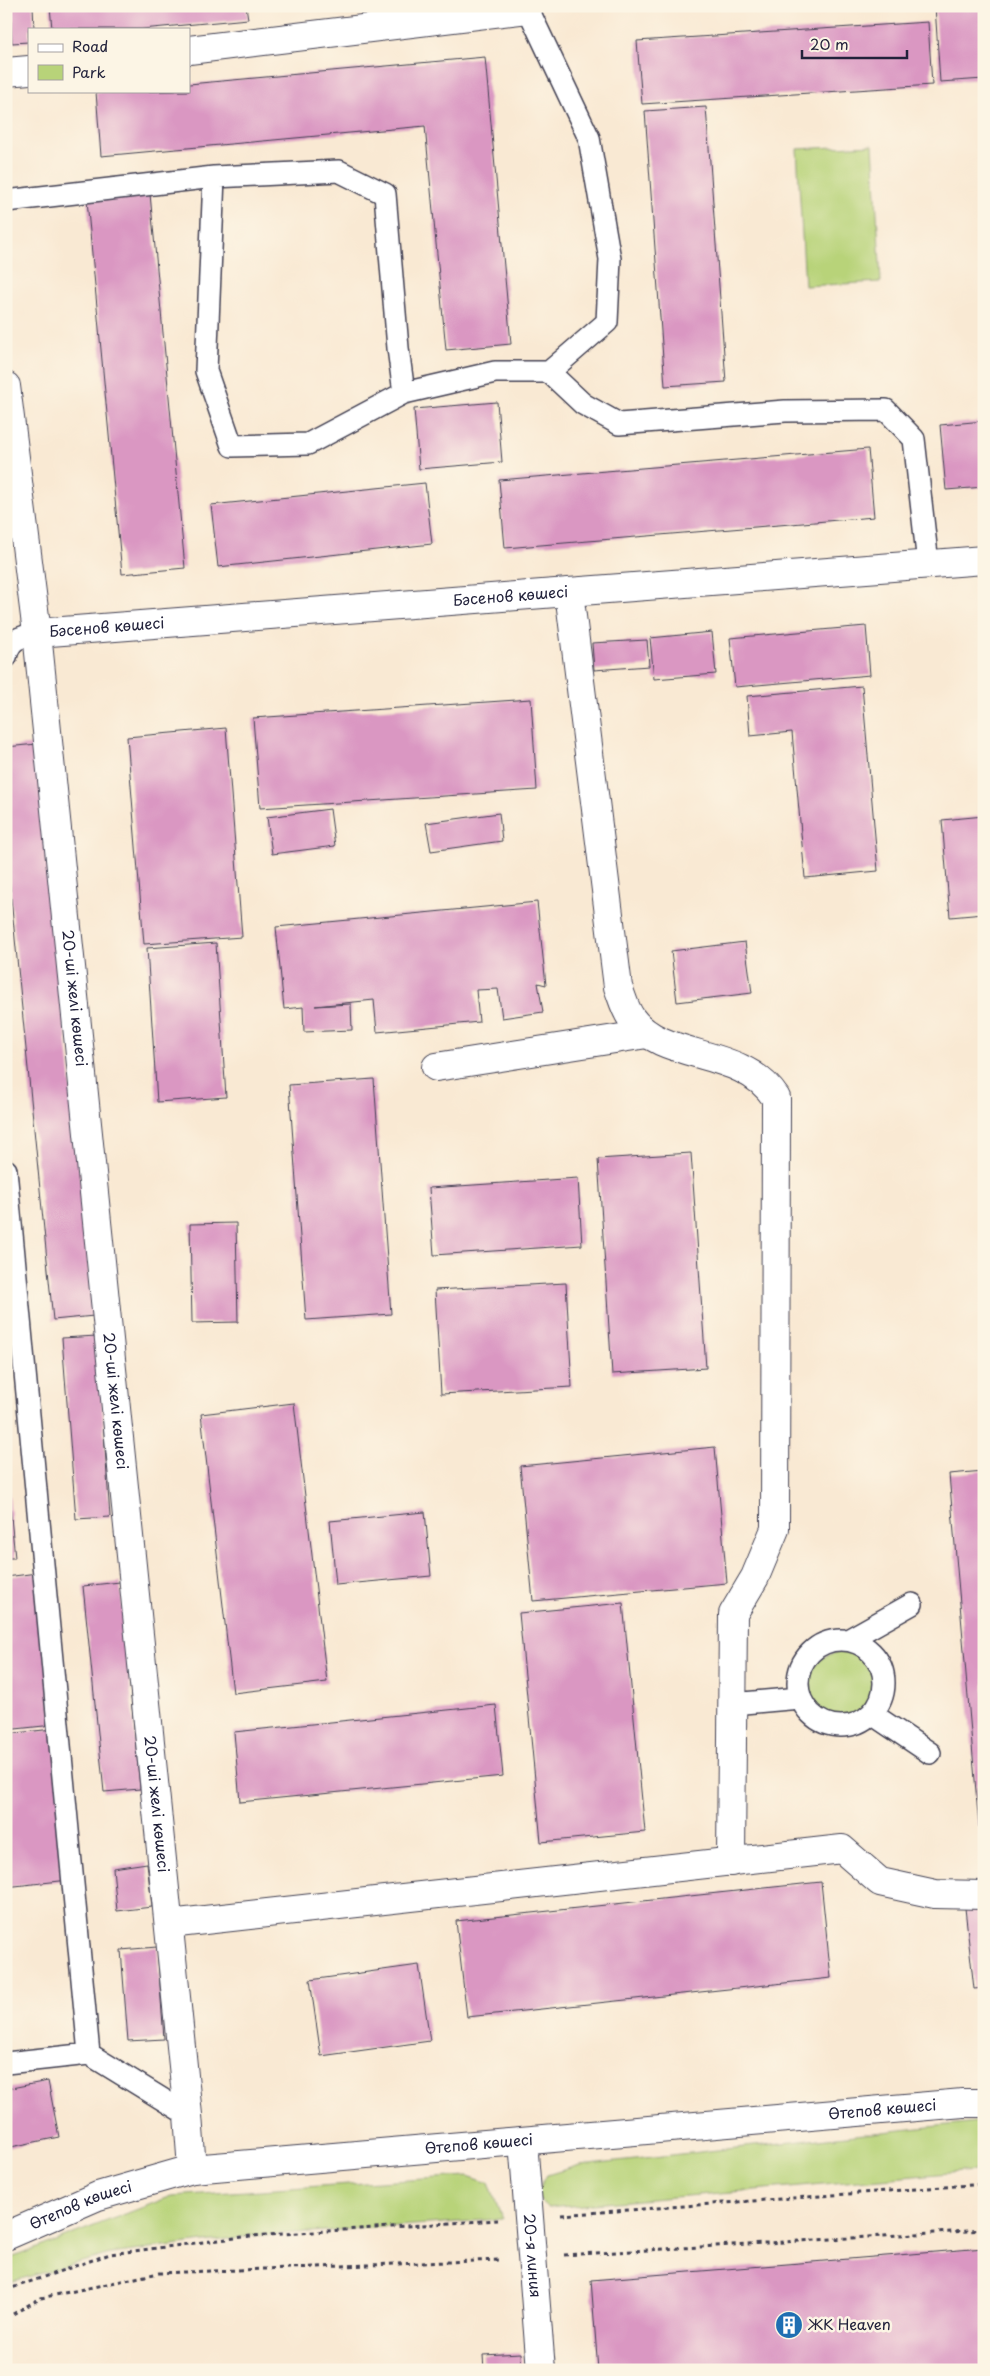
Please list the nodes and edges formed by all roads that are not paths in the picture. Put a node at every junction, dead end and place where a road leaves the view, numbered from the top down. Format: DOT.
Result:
graph roads {
  1 [pos="528,8"];
  2 [pos="190,50"];
  3 [pos="28,70"];
  4 [pos="6,72"];
  5 [pos="214,177"];
  6 [pos="6,200"];
  7 [pos="549,372"];
  8 [pos="6,386"];
  9 [pos="404,393"];
  10 [pos="984,560"];
  11 [pos="928,564"];
  12 [pos="569,592"];
  13 [pos="37,633"];
  14 [pos="6,657"];
  15 [pos="647,1034"];
  16 [pos="436,1067"];
  17 [pos="6,1170"];
  18 [pos="912,1604"];
  19 [pos="848,1640"];
  20 [pos="800,1698"];
  21 [pos="732,1704"];
  22 [pos="872,1714"];
  23 [pos="930,1753"];
  24 [pos="731,1862"];
  25 [pos="984,1896"];
  26 [pos="169,1924"];
  27 [pos="89,2054"];
  28 [pos="6,2063"];
  29 [pos="977,2101"];
  30 [pos="188,2115"];
  31 [pos="523,2141"];
  32 [pos="192,2169"];
  33 [pos="6,2236"];
  34 [pos="542,2370"];
  1 -- 2 [label="street"];
  1 -- 7 [label="lane"];
  3 -- 4 [label="street"];
  5 -- 6 [label="lane"];
  5 -- 9 [label="lane"];
  5 -- 9 [label="lane"];
  7 -- 9 [label="lane"];
  7 -- 11 [label="lane"];
  8 -- 13 [label="street, 20-ші желі көшесі"];
  10 -- 11 [label="street, Бәсенов көшесі"];
  11 -- 12 [label="street, Бәсенов көшесі"];
  12 -- 13 [label="street, Бәсенов көшесі"];
  12 -- 15 [label="street"];
  13 -- 14 [label="lane"];
  13 -- 26 [label="street, 20-ші желі көшесі"];
  15 -- 16 [label="street"];
  15 -- 21 [label="street"];
  17 -- 27 [label="lane"];
  18 -- 19 [label="lane"];
  19 -- 20 [label="lane"];
  19 -- 22 [label="lane"];
  20 -- 21 [label="lane"];
  20 -- 22 [label="lane"];
  21 -- 24 [label="street"];
  22 -- 23 [label="lane"];
  24 -- 25 [label="street"];
  24 -- 26 [label="street"];
  26 -- 30 [label="street, 20-ші желі көшесі"];
  27 -- 28 [label="lane"];
  27 -- 30 [label="lane"];
  29 -- 31 [label="street, Өтепов көшесі"];
  30 -- 32 [label="street, 20-ші желі көшесі"];
  31 -- 32 [label="street, Өтепов көшесі"];
  31 -- 34 [label="street, 20-я линия"];
  32 -- 33 [label="street, Өтепов көшесі"];
}
